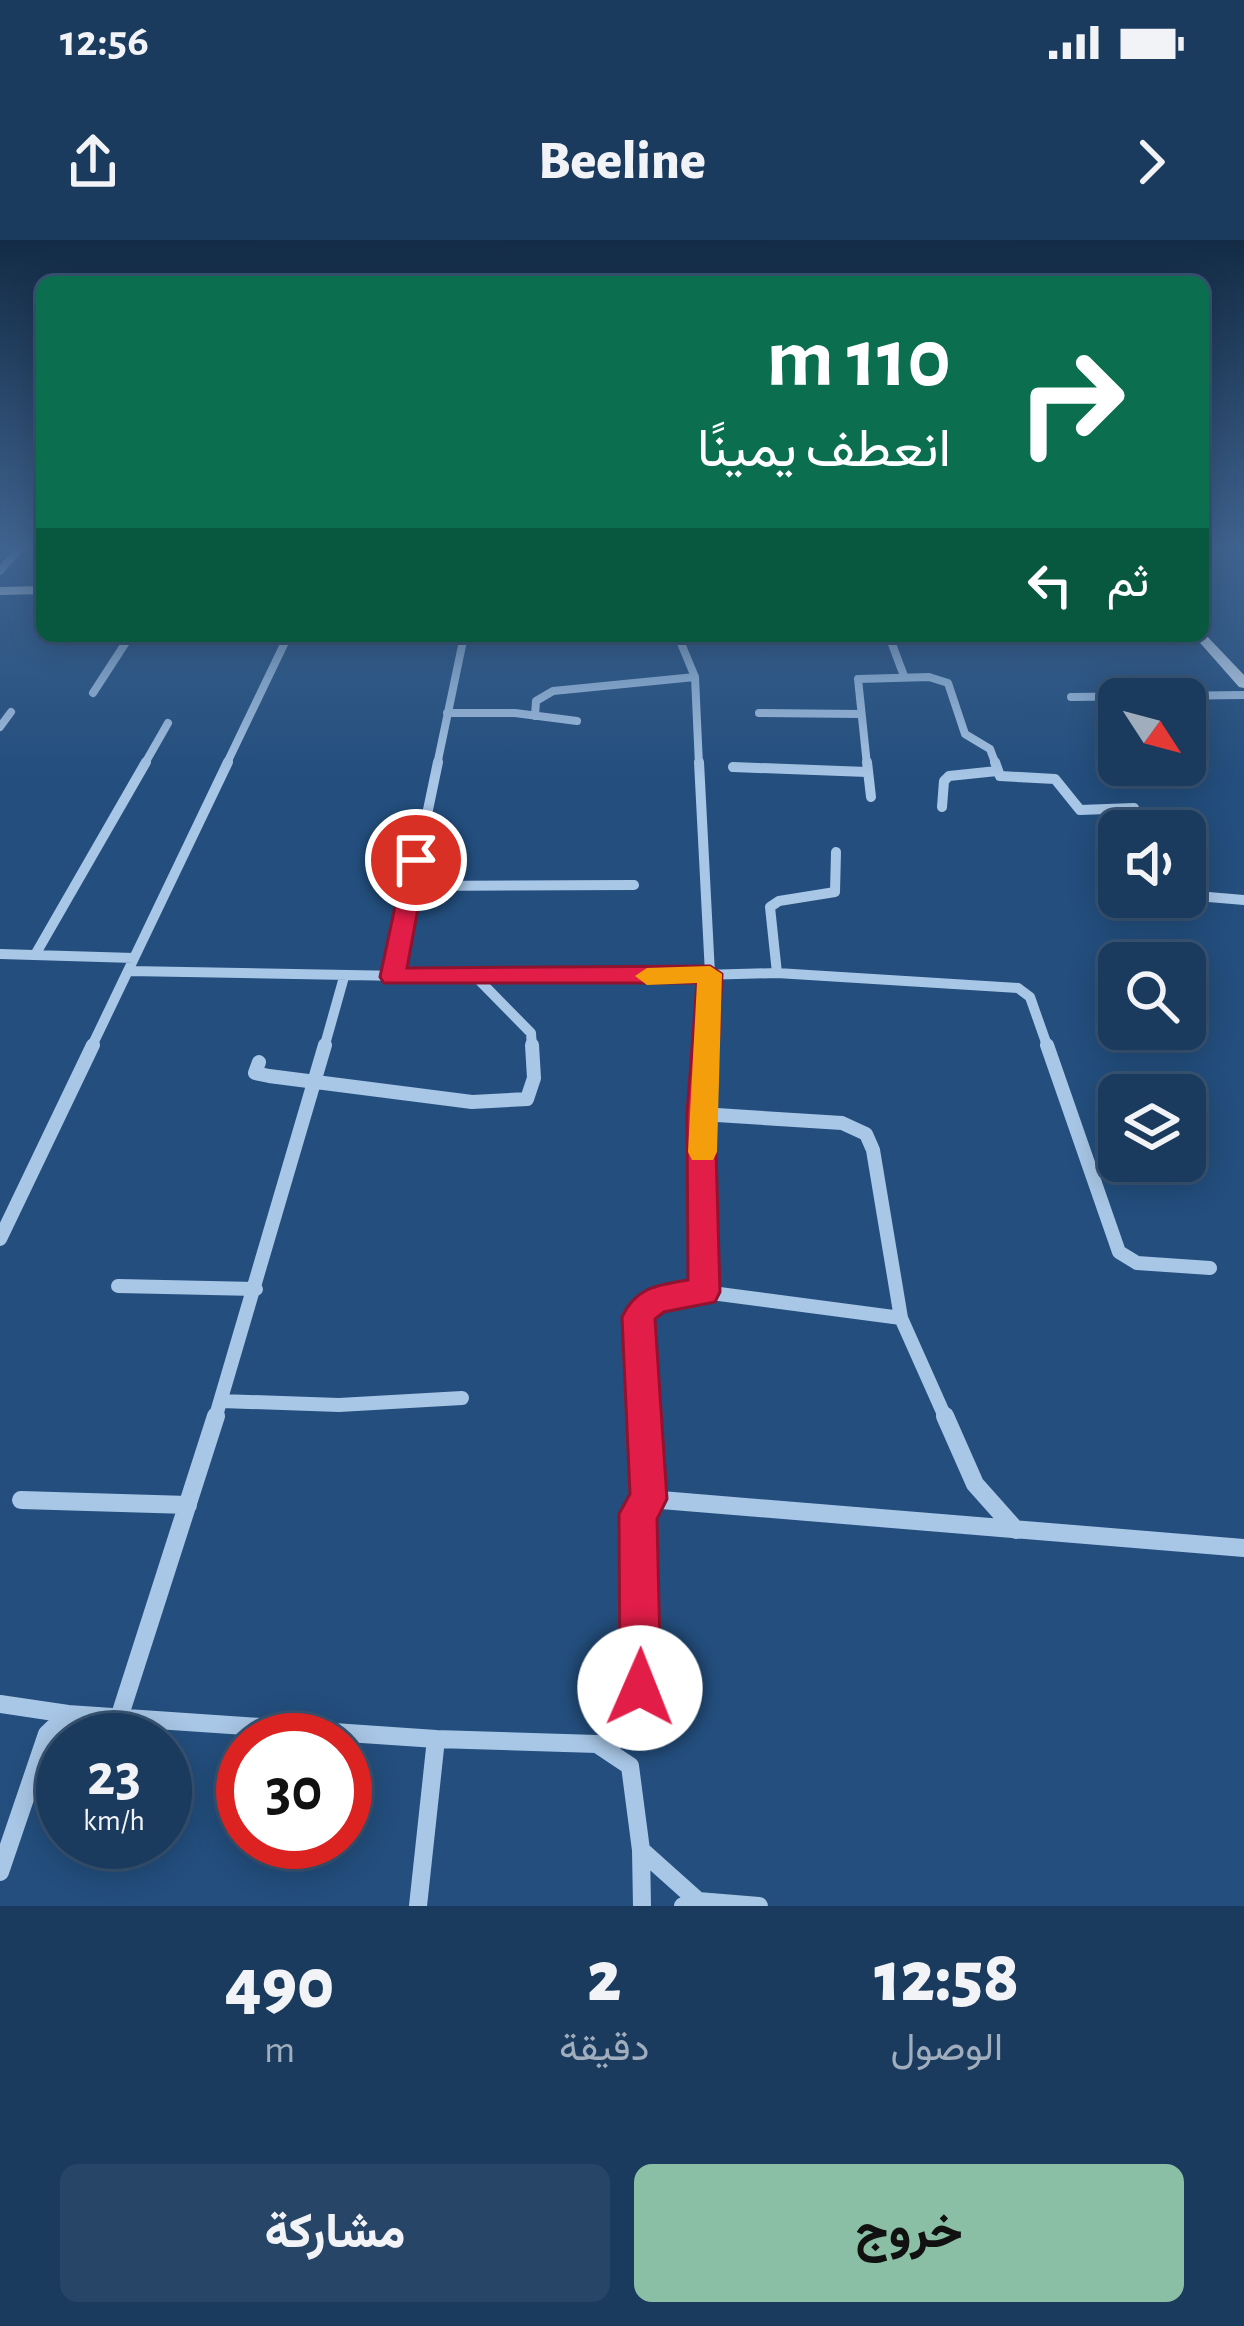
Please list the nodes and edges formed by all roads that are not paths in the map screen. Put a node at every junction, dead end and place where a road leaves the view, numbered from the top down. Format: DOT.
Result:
graph roads {
  1 [pos="126,642"];
  2 [pos="285,642"];
  3 [pos="463,642"];
  4 [pos="681,642"];
  5 [pos="891,642"];
  6 [pos="1207,642"];
  7 [pos="695,676"];
  8 [pos="904,676"];
  9 [pos="1244,684"];
  10 [pos="93,693"];
  11 [pos="1244,695"];
  12 [pos="1071,697"];
  13 [pos="11,712"];
  14 [pos="447,713"];
  15 [pos="759,713"];
  16 [pos="860,714"];
  17 [pos="535,716"];
  18 [pos="577,721"];
  19 [pos="169,723"];
  20 [pos="0,727"];
  21 [pos="733,767"];
  22 [pos="997,771"];
  23 [pos="867,772"];
  24 [pos="871,797"];
  25 [pos="942,807"];
  26 [pos="1134,808"];
  27 [pos="836,852"];
  28 [pos="634,885"];
  29 [pos="411,886"];
  30 [pos="1206,896"];
  31 [pos="1244,899"];
  32 [pos="35,955"];
  33 [pos="1,956"];
  34 [pos="131,965"];
  35 [pos="710,974"];
  36 [pos="778,974"];
  37 [pos="344,977"];
  38 [pos="393,977"];
  39 [pos="477,978"];
  40 [pos="259,1062"];
  41 [pos="317,1080"];
  42 [pos="701,1114"];
  43 [pos="0,1239"];
  44 [pos="1210,1268"];
  45 [pos="118,1286"];
  46 [pos="256,1288"];
  47 [pos="704,1292"];
  48 [pos="901,1318"];
  49 [pos="462,1399"];
  50 [pos="221,1401"];
  51 [pos="649,1499"];
  52 [pos="21,1500"];
  53 [pos="188,1504"];
  54 [pos="1016,1530"];
  55 [pos="1244,1548"];
  56 [pos="0,1704"];
  57 [pos="61,1713"];
  58 [pos="120,1713"];
  59 [pos="192,1720"];
  60 [pos="436,1739"];
  61 [pos="610,1749"];
  62 [pos="36,1767"];
  63 [pos="641,1850"];
  64 [pos="0,1873"];
  65 [pos="690,1903"];
  66 [pos="418,1906"];
  67 [pos="642,1906"];
  68 [pos="759,1906"];
  1 -- 10 [label="street"];
  2 -- 34 [label="street"];
  3 -- 14 [label="street"];
  4 -- 7 [label="street"];
  5 -- 8 [label="street"];
  6 -- 9 [label="main road"];
  7 -- 17 [label="street"];
  7 -- 35 [label="street"];
  8 -- 16 [label="street"];
  8 -- 22 [label="street"];
  11 -- 12 [label="street"];
  13 -- 20 [label="street"];
  14 -- 17 [label="street"];
  14 -- 29 [label="street"];
  15 -- 16 [label="street"];
  16 -- 23 [label="street"];
  17 -- 18 [label="street"];
  19 -- 32 [label="street"];
  21 -- 23 [label="street"];
  22 -- 25 [label="street"];
  22 -- 26 [label="street"];
  23 -- 24 [label="street"];
  27 -- 36 [label="street"];
  28 -- 29 [label="street"];
  29 -- 38 [label="street"];
  30 -- 31 [label="street"];
  32 -- 33 [label="street"];
  32 -- 34 [label="street"];
  34 -- 37 [label="street"];
  34 -- 43 [label="street"];
  35 -- 36 [label="street"];
  35 -- 39 [label="street"];
  35 -- 42 [label="street"];
  36 -- 44 [label="street"];
  37 -- 38 [label="street"];
  37 -- 41 [label="street"];
  38 -- 39 [label="street"];
  39 -- 41 [label="street"];
  40 -- 41 [label="street"];
  41 -- 46 [label="street"];
  42 -- 47 [label="street"];
  42 -- 48 [label="street"];
  45 -- 46 [label="street"];
  46 -- 50 [label="street"];
  47 -- 48 [label="street"];
  47 -- 51 [label="street"];
  48 -- 54 [label="street"];
  49 -- 50 [label="street"];
  50 -- 53 [label="street"];
  51 -- 54 [label="street"];
  51 -- 61 [label="street"];
  52 -- 53 [label="street"];
  53 -- 58 [label="street"];
  54 -- 55 [label="street"];
  56 -- 57 [label="street"];
  59 -- 60 [label="street"];
  60 -- 61 [label="street"];
  60 -- 66 [label="street"];
  61 -- 63 [label="street"];
  62 -- 64 [label="street"];
  63 -- 65 [label="street"];
  63 -- 67 [label="street"];
  65 -- 68 [label="street"];
}
